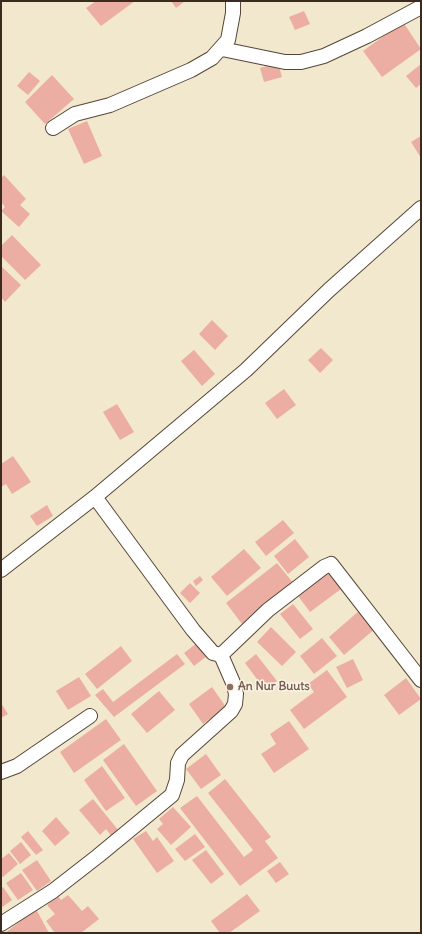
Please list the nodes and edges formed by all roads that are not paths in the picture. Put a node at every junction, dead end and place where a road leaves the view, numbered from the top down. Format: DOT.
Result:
graph roads {
  1 [pos="233,1"];
  2 [pos="421,7"];
  3 [pos="222,49"];
  4 [pos="53,128"];
  5 [pos="421,208"];
  6 [pos="95,497"];
  7 [pos="1,570"];
  8 [pos="221,655"];
  9 [pos="421,680"];
  10 [pos="90,716"];
  11 [pos="1,772"];
  12 [pos="1,924"];
  1 -- 3 [label="street"];
  2 -- 3 [label="street"];
  3 -- 4 [label="street"];
  5 -- 6 [label="street"];
  6 -- 7 [label="street"];
  6 -- 8 [label="street"];
  8 -- 9 [label="street"];
  8 -- 12 [label="street"];
  10 -- 11 [label="street"];
}
